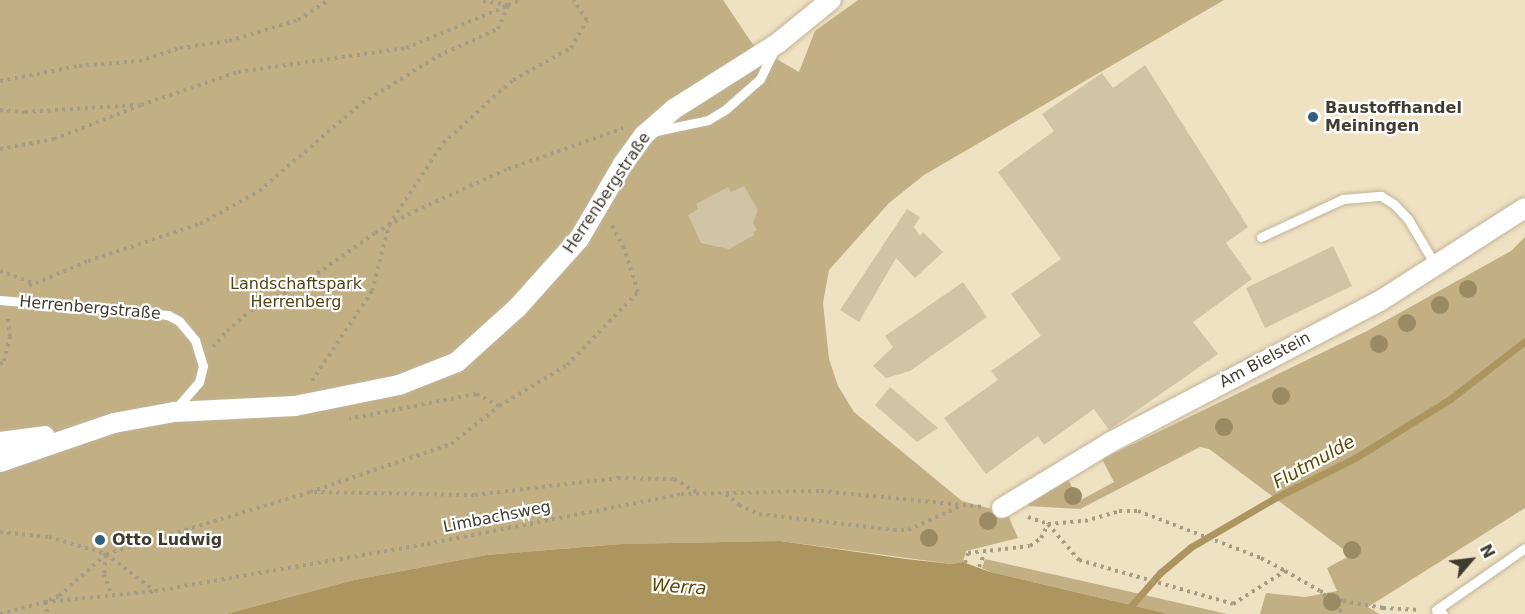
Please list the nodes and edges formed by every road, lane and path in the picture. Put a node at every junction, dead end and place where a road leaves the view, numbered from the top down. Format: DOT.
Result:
graph roads {
  1 [pos="328,0"];
  2 [pos="485,0"];
  3 [pos="521,0"];
  4 [pos="573,0"];
  5 [pos="831,0"];
  6 [pos="508,5"];
  7 [pos="778,43"];
  8 [pos="0,81"];
  9 [pos="141,105"];
  10 [pos="0,110"];
  11 [pos="644,135"];
  12 [pos="0,149"];
  13 [pos="1525,208"];
  14 [pos="389,225"];
  15 [pos="1261,237"];
  16 [pos="624,248"];
  17 [pos="1436,266"];
  18 [pos="0,271"];
  19 [pos="3,300"];
  20 [pos="0,364"];
  21 [pos="202,366"];
  22 [pos="295,406"];
  23 [pos="499,406"];
  24 [pos="174,412"];
  25 [pos="346,419"];
  26 [pos="72,436"];
  27 [pos="0,442"];
  28 [pos="0,462"];
  29 [pos="310,492"];
  30 [pos="725,493"];
  31 [pos="700,494"];
  32 [pos="962,506"];
  33 [pos="1002,508"];
  34 [pos="1048,524"];
  35 [pos="0,532"];
  36 [pos="1525,548"];
  37 [pos="985,552"];
  38 [pos="106,554"];
  39 [pos="965,563"];
  40 [pos="980,567"];
  41 [pos="1285,571"];
  42 [pos="155,591"];
  43 [pos="1320,591"];
  44 [pos="112,595"];
  45 [pos="45,602"];
  46 [pos="1440,612"];
  47 [pos="0,614"];
  48 [pos="48,614"];
  49 [pos="1344,614"];
  1 -- 8 [label="path"];
  2 -- 6 [label="path"];
  3 -- 6 [label="path"];
  4 -- 14 [label="path"];
  5 -- 7 [label="street, Herrenbergstraße"];
  6 -- 9 [label="path"];
  6 -- 18 [label="path"];
  7 -- 11 [label="street, Herrenbergstraße"];
  7 -- 11 [label="lane"];
  9 -- 10 [label="path"];
  9 -- 12 [label="path"];
  11 -- 14 [label="path"];
  11 -- 22 [label="street, Herrenbergstraße"];
  13 -- 17 [label="street, Am Bielstein"];
  14 -- 21 [label="path"];
  14 -- 22 [label="path"];
  15 -- 17 [label="lane"];
  16 -- 23 [label="path"];
  17 -- 33 [label="street, Am Bielstein"];
  19 -- 20 [label="path"];
  19 -- 21 [label="lane, Herrenbergstraße"];
  21 -- 24 [label="lane"];
  22 -- 24 [label="street, Herrenbergstraße"];
  23 -- 25 [label="path"];
  23 -- 29 [label="path"];
  24 -- 26 [label="street, Herrenbergstraße"];
  26 -- 27 [label="street"];
  26 -- 28 [label="street, Herrenbergstraße"];
  29 -- 31 [label="path"];
  29 -- 38 [label="path"];
  30 -- 31 [label="path, Limbachsweg"];
  30 -- 32 [label="path, Limbachsweg"];
  30 -- 32 [label="path"];
  31 -- 42 [label="path, Limbachsweg"];
  32 -- 33 [label="path, Limbachsweg"];
  34 -- 37 [label="path"];
  34 -- 41 [label="path"];
  34 -- 41 [label="path"];
  35 -- 38 [label="path"];
  36 -- 46 [label="lane"];
  37 -- 39 [label="path"];
  37 -- 40 [label="path"];
  38 -- 42 [label="path"];
  38 -- 44 [label="path"];
  38 -- 45 [label="path"];
  41 -- 43 [label="path"];
  42 -- 44 [label="path, Limbachsweg"];
  43 -- 46 [label="path"];
  43 -- 49 [label="path"];
  44 -- 45 [label="path, Limbachsweg"];
  45 -- 47 [label="path, Limbachsweg"];
  45 -- 48 [label="path"];
}
